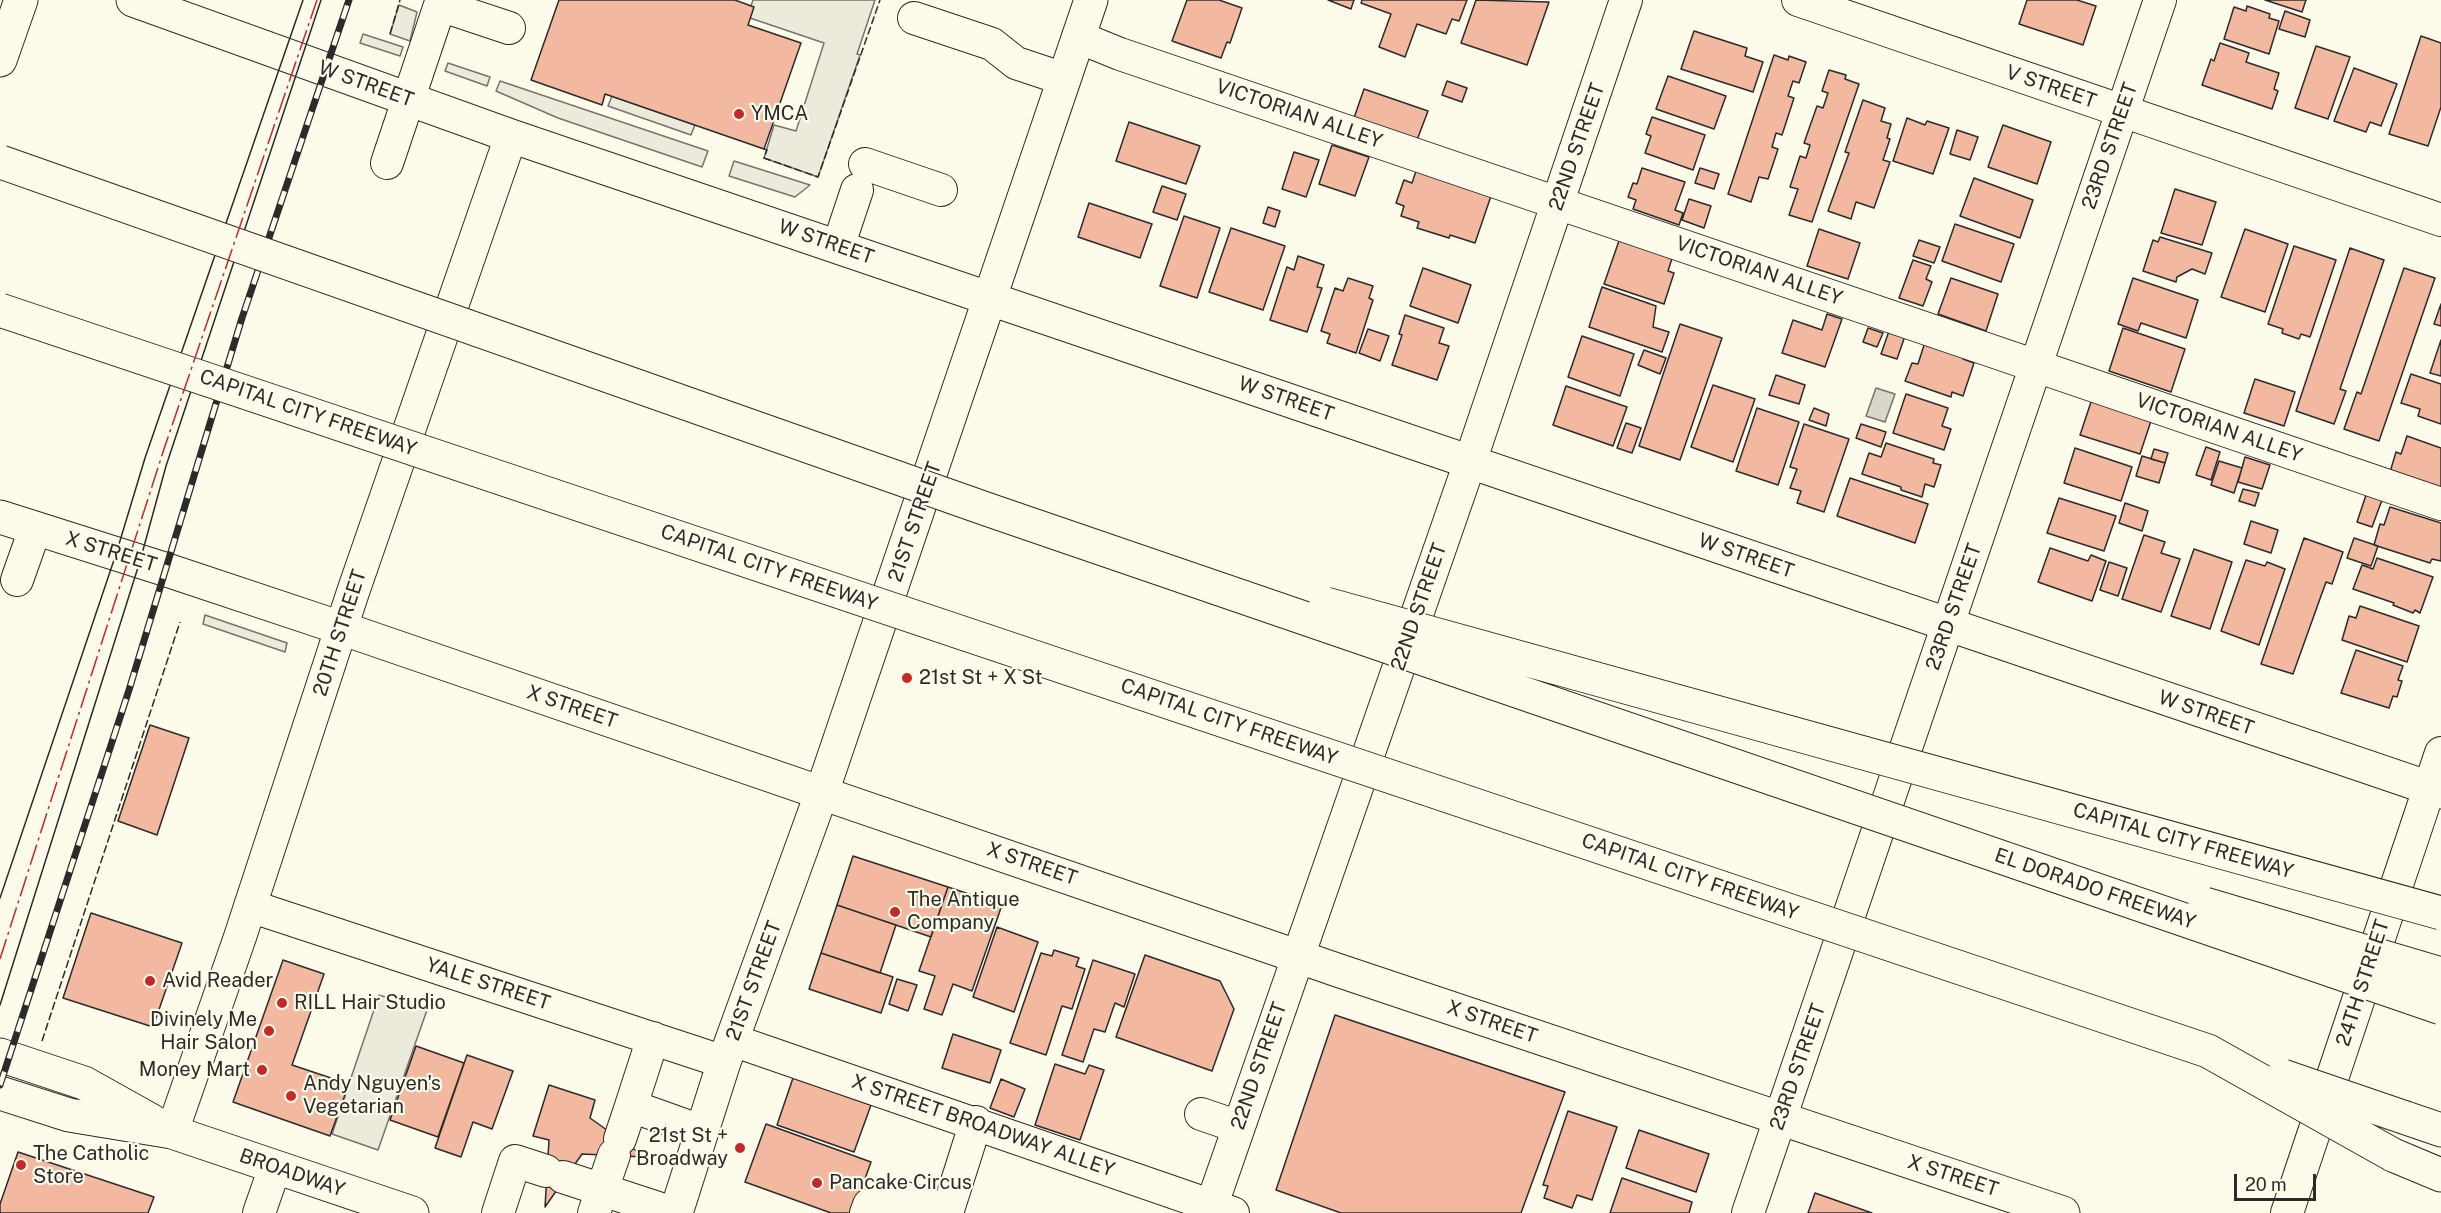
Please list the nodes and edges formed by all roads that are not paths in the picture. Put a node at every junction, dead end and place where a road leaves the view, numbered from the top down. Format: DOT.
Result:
graph roads {
  1 [pos="21,0"];
  2 [pos="133,0"];
  3 [pos="1091,0"];
  4 [pos="1626,0"];
  5 [pos="2160,0"];
  6 [pos="1810,2"];
  7 [pos="914,18"];
  8 [pos="509,28"];
  9 [pos="1078,37"];
  10 [pos="0,60"];
  11 [pos="1064,79"];
  12 [pos="408,99"];
  13 [pos="2122,112"];
  14 [pos="511,136"];
  15 [pos="0,162"];
  16 [pos="387,163"];
  17 [pos="941,190"];
  18 [pos="1558,202"];
  19 [pos="2441,220"];
  20 [pos="838,247"];
  21 [pos="991,298"];
  22 [pos="0,310"];
  23 [pos="2036,366"];
  24 [pos="1470,462"];
  25 [pos="2441,504"];
  26 [pos="989,510"];
  27 [pos="0,517"];
  28 [pos="35,529"];
  29 [pos="17,580"];
  30 [pos="1948,626"];
  31 [pos="341,628"];
  32 [pos="2441,753"];
  33 [pos="1749,770"];
  34 [pos="2435,790"];
  35 [pos="822,792"];
  36 [pos="250,906"];
  37 [pos="2441,913"];
  38 [pos="1297,955"];
  39 [pos="2441,974"];
  40 [pos="2441,1008"];
  41 [pos="653,1038"];
  42 [pos="2208,1050"];
  43 [pos="728,1051"];
  44 [pos="0,1055"];
  45 [pos="0,1093"];
  46 [pos="631,1106"];
  47 [pos="1201,1114"];
  48 [pos="1781,1119"];
  49 [pos="976,1122"];
  50 [pos="1239,1126"];
  51 [pos="2441,1130"];
  52 [pos="701,1131"];
  53 [pos="172,1132"];
  54 [pos="275,1167"];
  55 [pos="2441,1175"];
  56 [pos="598,1201"];
  57 [pos="1218,1211"];
  58 [pos="947,1212"];
  59 [pos="259,1213"];
  60 [pos="412,1213"];
  61 [pos="498,1213"];
  62 [pos="674,1213"];
  63 [pos="866,1213"];
  64 [pos="1748,1213"];
  65 [pos="2063,1213"];
  66 [pos="2287,1213"];
  1 -- 10 [label="main road"];
  2 -- 12 [label="main road, W STREET"];
  3 -- 9 [label="main road, 21ST STREET"];
  4 -- 18 [label="street, 22ND STREET"];
  5 -- 13 [label="street, 23RD STREET"];
  6 -- 13 [label="street, V STREET"];
  7 -- 11 [label="street"];
  8 -- 12 [label="street"];
  9 -- 11 [label="main road, 21ST STREET"];
  9 -- 18 [label="street, VICTORIAN ALLEY"];
  11 -- 21 [label="main road, 21ST STREET"];
  12 -- 14 [label="main road, W STREET"];
  12 -- 16 [label="street"];
  13 -- 19 [label="street, V STREET"];
  13 -- 23 [label="street, 23RD STREET"];
  14 -- 20 [label="main road, W STREET"];
  14 -- 31 [label="street, 20TH STREET"];
  15 -- 26 [label="main road, CAPITAL CITY FREEWAY, bridge"];
  17 -- 20 [label="street"];
  18 -- 23 [label="street, VICTORIAN ALLEY"];
  18 -- 24 [label="street, 22ND STREET"];
  20 -- 21 [label="main road, W STREET"];
  21 -- 24 [label="main road, W STREET"];
  21 -- 35 [label="main road, 21ST STREET"];
  22 -- 42 [label="main road, CAPITAL CITY FREEWAY, bridge"];
  23 -- 25 [label="street, VICTORIAN ALLEY"];
  23 -- 30 [label="street, 23RD STREET"];
  24 -- 30 [label="main road, W STREET"];
  24 -- 38 [label="street, 22ND STREET"];
  26 -- 33 [label="main road, CAPITAL CITY FREEWAY, bridge"];
  26 -- 37 [label="main road, CAPITAL CITY FREEWAY, bridge"];
  27 -- 28 [label="main road, X STREET"];
  28 -- 29 [label="street"];
  28 -- 31 [label="main road, X STREET"];
  30 -- 34 [label="main road, W STREET"];
  30 -- 48 [label="street, 23RD STREET"];
  31 -- 35 [label="main road, X STREET"];
  31 -- 36 [label="street, 20TH STREET"];
  32 -- 34 [label="street, 24TH STREET"];
  33 -- 39 [label="main road, bridge"];
  33 -- 40 [label="main road, EL DORADO FREEWAY, bridge"];
  34 -- 66 [label="street, 24TH STREET"];
  35 -- 38 [label="main road, X STREET"];
  35 -- 43 [label="main road, 21ST STREET"];
  36 -- 41 [label="street, YALE STREET"];
  36 -- 53 [label="street, 20TH STREET"];
  38 -- 48 [label="main road, X STREET"];
  38 -- 50 [label="street, 22ND STREET"];
  41 -- 43 [label="street, YALE STREET"];
  41 -- 46 [label="street"];
  42 -- 51 [label="main road, bridge"];
  42 -- 55 [label="main road, CAPITAL CITY FREEWAY, bridge"];
  43 -- 49 [label="street, X STREET BROADWAY ALLEY"];
  43 -- 52 [label="main road, 21ST STREET"];
  44 -- 53 [label="main road, BROADWAY"];
  45 -- 53 [label="main road, BROADWAY"];
  46 -- 52 [label="street"];
  46 -- 56 [label="street"];
  47 -- 50 [label="street"];
  48 -- 64 [label="street, 23RD STREET"];
  48 -- 65 [label="main road, X STREET"];
  49 -- 57 [label="street, X STREET BROADWAY ALLEY"];
  49 -- 58 [label="street"];
  50 -- 57 [label="street, 22ND STREET"];
  52 -- 62 [label="main road, 21ST STREET"];
  53 -- 54 [label="main road, BROADWAY"];
  54 -- 59 [label="street"];
  54 -- 60 [label="main road, BROADWAY"];
  56 -- 61 [label="street"];
  56 -- 62 [label="street"];
  58 -- 63 [label="street"];
}
